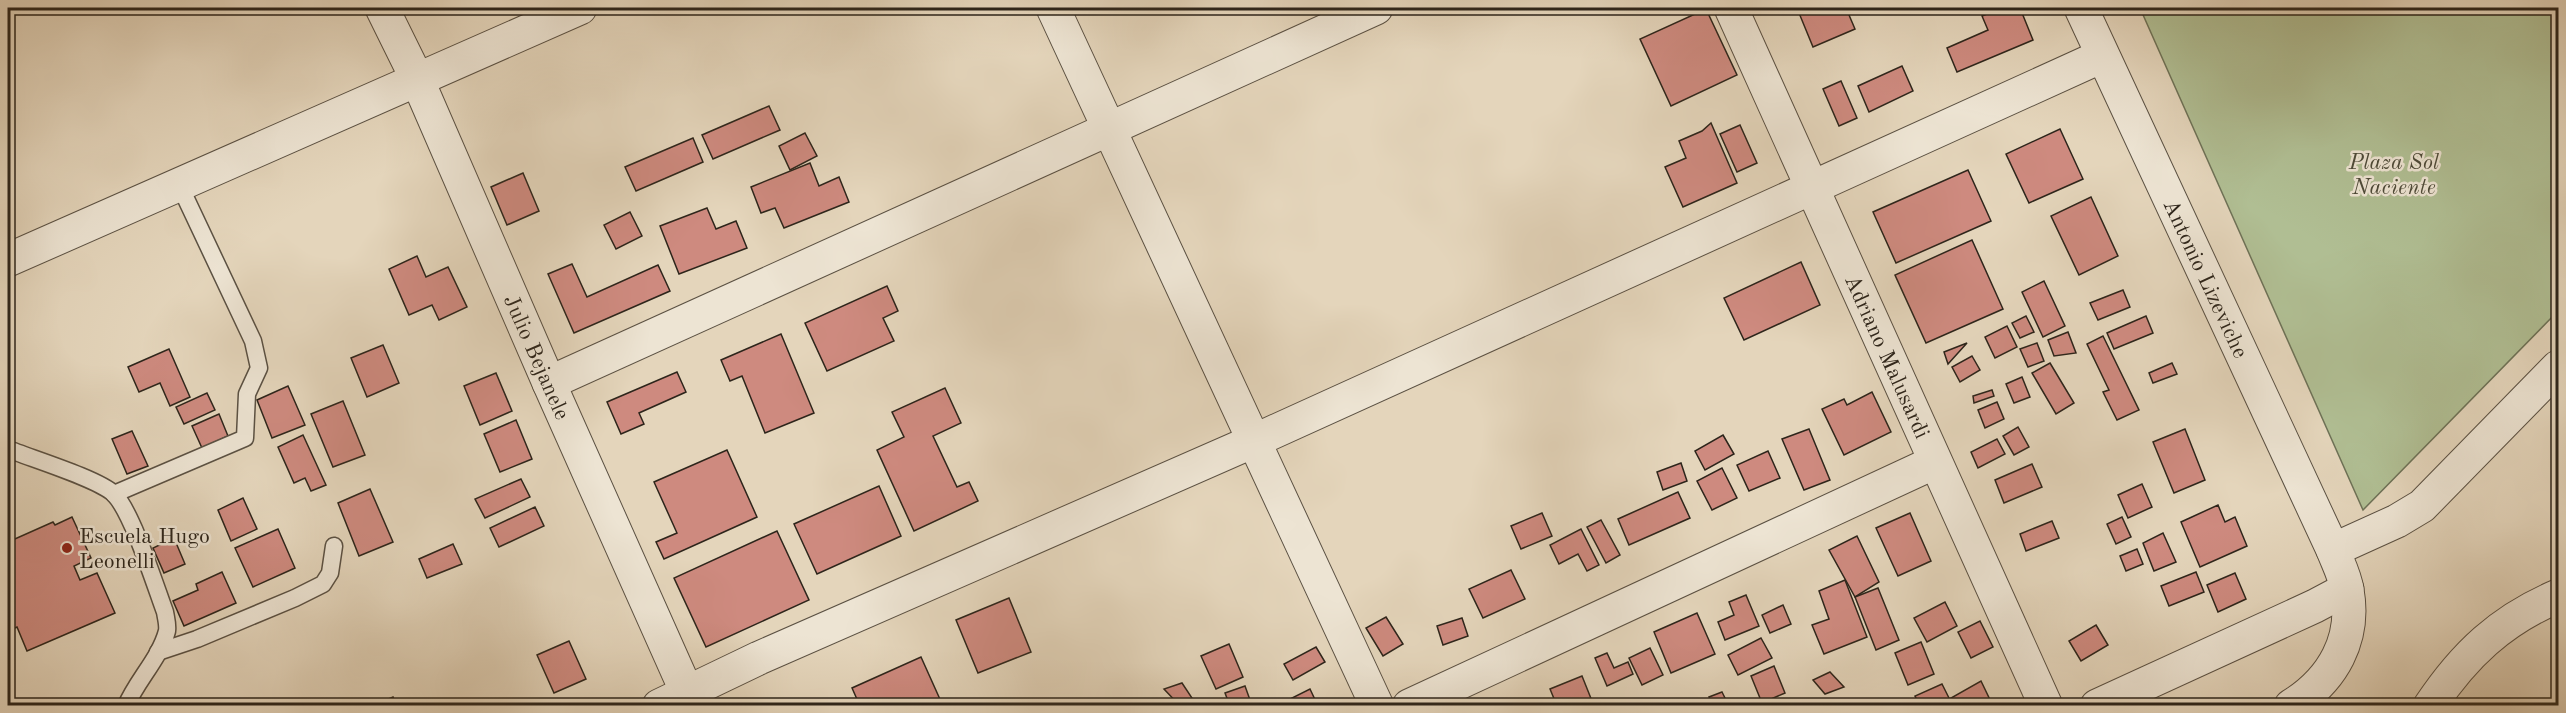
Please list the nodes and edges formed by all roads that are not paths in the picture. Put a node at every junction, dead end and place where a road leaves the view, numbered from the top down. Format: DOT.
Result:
graph roads {
  1 [pos="382,8"];
  2 [pos="580,8"];
  3 [pos="1053,8"];
  4 [pos="1376,8"];
  5 [pos="1731,8"];
  6 [pos="2081,8"];
  7 [pos="2102,56"];
  8 [pos="417,79"];
  9 [pos="1109,128"];
  10 [pos="179,184"];
  11 [pos="1812,186"];
  12 [pos="8,260"];
  13 [pos="2559,367"];
  14 [pos="549,383"];
  15 [pos="1256,440"];
  16 [pos="8,449"];
  17 [pos="1935,462"];
  18 [pos="114,494"];
  19 [pos="334,546"];
  20 [pos="2333,550"];
  21 [pos="2347,589"];
  22 [pos="2559,596"];
  23 [pos="158,652"];
  24 [pos="680,701"];
  25 [pos="126,705"];
  26 [pos="1377,705"];
  27 [pos="1409,705"];
  28 [pos="2046,705"];
  29 [pos="2097,705"];
  30 [pos="2291,705"];
  31 [pos="2430,705"];
  1 -- 8 [label="street, Julio Bejanele"];
  2 -- 8 [label="street"];
  3 -- 9 [label="street"];
  4 -- 9 [label="street"];
  5 -- 11 [label="street, Adriano Malusardi"];
  6 -- 7 [label="street, Antonio Lizeviche"];
  7 -- 11 [label="street"];
  7 -- 20 [label="street, Antonio Lizeviche"];
  8 -- 10 [label="street"];
  8 -- 14 [label="street, Julio Bejanele"];
  9 -- 14 [label="street"];
  9 -- 15 [label="street"];
  10 -- 12 [label="street"];
  10 -- 18 [label="lane"];
  11 -- 15 [label="street"];
  11 -- 17 [label="street, Adriano Malusardi"];
  13 -- 20 [label="street"];
  14 -- 24 [label="street, Julio Bejanele"];
  15 -- 24 [label="street"];
  15 -- 26 [label="street"];
  16 -- 18 [label="lane"];
  17 -- 27 [label="street"];
  17 -- 28 [label="street, Adriano Malusardi"];
  18 -- 23 [label="lane"];
  19 -- 23 [label="lane"];
  20 -- 21 [label="street, Antonio Lizeviche"];
  21 -- 29 [label="street"];
  21 -- 30 [label="street, Antonio Lizeviche"];
  22 -- 31 [label="street"];
  23 -- 25 [label="lane"];
}
